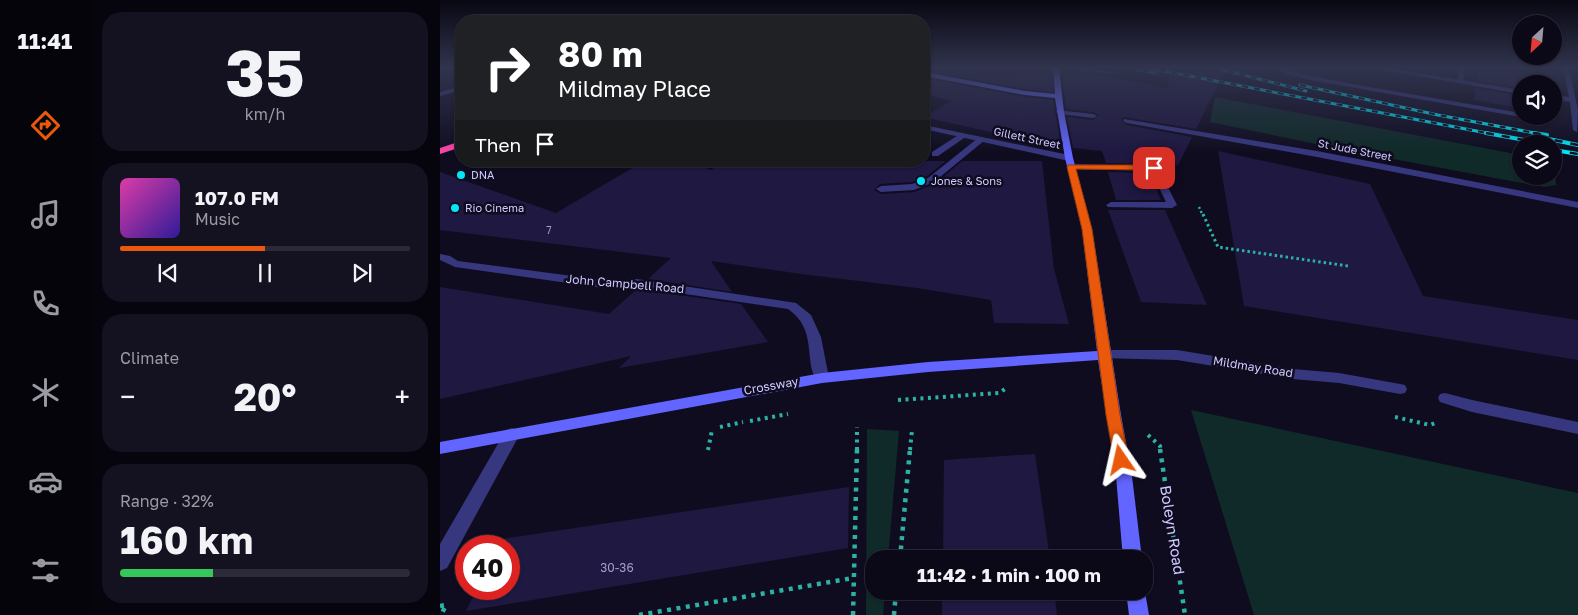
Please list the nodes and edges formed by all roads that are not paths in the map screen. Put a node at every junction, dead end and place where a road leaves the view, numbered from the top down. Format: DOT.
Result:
graph roads {
  1 [pos="1058,96"];
  2 [pos="1414,97"];
  3 [pos="1572,97"];
  4 [pos="1562,98"];
  5 [pos="1573,100"];
  6 [pos="1060,112"];
  7 [pos="1512,113"];
  8 [pos="1093,116"];
  9 [pos="1127,121"];
  10 [pos="930,128"];
  11 [pos="1577,130"];
  12 [pos="963,136"];
  13 [pos="981,140"];
  14 [pos="455,146"];
  15 [pos="440,151"];
  16 [pos="935,154"];
  17 [pos="1070,162"];
  18 [pos="881,189"];
  19 [pos="1111,205"];
  20 [pos="1578,205"];
  21 [pos="440,257"];
  22 [pos="1105,356"];
  23 [pos="822,378"];
  24 [pos="1400,389"];
  25 [pos="1445,398"];
  26 [pos="1578,428"];
  27 [pos="512,434"];
  28 [pos="440,448"];
  29 [pos="1132,550"];
  30 [pos="440,562"];
  31 [pos="1137,600"];
  32 [pos="1139,615"];
  1 -- 6 [label="street"];
  2 -- 7 [label="street"];
  3 -- 5 [label="street"];
  4 -- 5 [label="street"];
  5 -- 11 [label="street"];
  6 -- 8 [label="street"];
  6 -- 17 [label="street"];
  9 -- 20 [label="street, St Jude Street"];
  10 -- 12 [label="street, Gillett Street"];
  12 -- 13 [label="street, Gillett Street"];
  12 -- 16 [label="street"];
  13 -- 17 [label="street, Gillett Street"];
  13 -- 18 [label="street"];
  14 -- 15 [label="highway"];
  17 -- 19 [label="street, Gillett Street"];
  17 -- 22 [label="street"];
  21 -- 23 [label="street, John Campbell Road"];
  22 -- 23 [label="street, Crossway"];
  22 -- 24 [label="street, Mildmay Road"];
  22 -- 29 [label="street"];
  23 -- 27 [label="street, Crossway"];
  25 -- 26 [label="street"];
  27 -- 28 [label="street, Crossway"];
  27 -- 30 [label="street"];
  31 -- 32 [label="street"];
}
